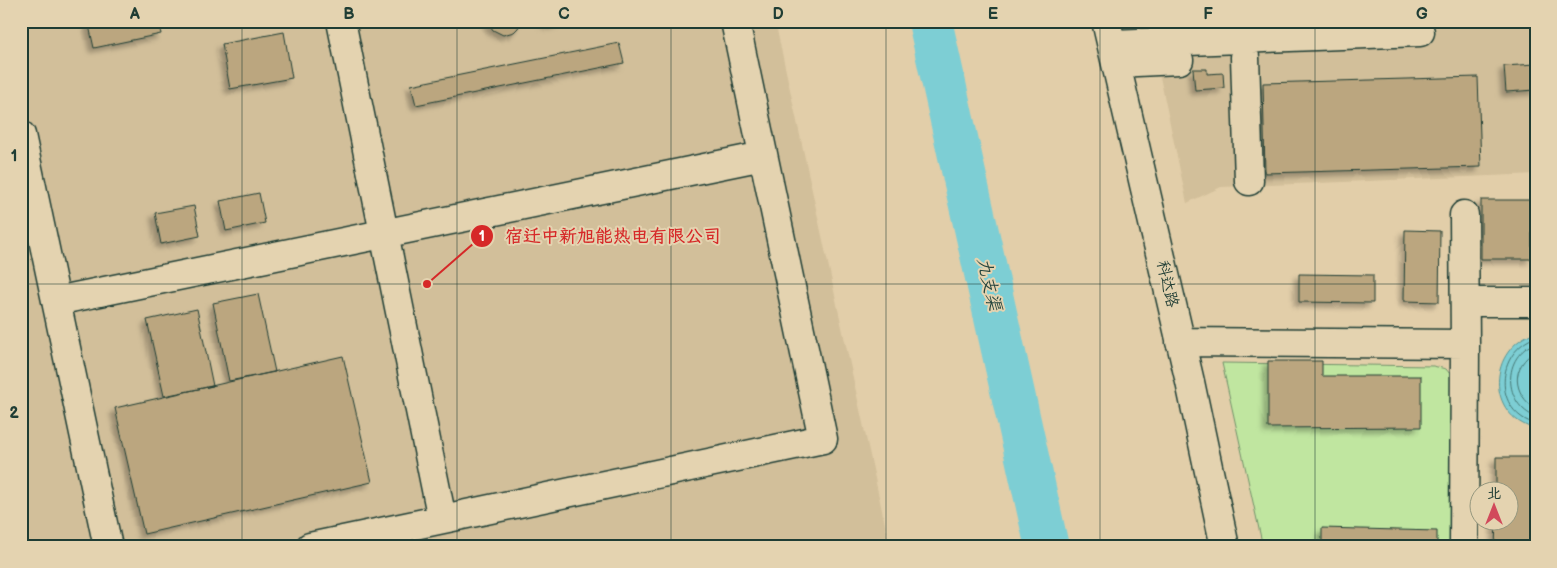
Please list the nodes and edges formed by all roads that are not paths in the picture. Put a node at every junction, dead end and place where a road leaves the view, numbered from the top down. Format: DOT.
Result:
graph roads {
  1 [pos="341,21"];
  2 [pos="735,21"];
  3 [pos="1111,43"];
  4 [pos="1245,57"];
  5 [pos="21,135"];
  6 [pos="763,156"];
  7 [pos="1249,181"];
  8 [pos="1464,214"];
  9 [pos="384,234"];
  10 [pos="56,301"];
  11 [pos="1465,302"];
  12 [pos="1536,302"];
  13 [pos="1180,342"];
  14 [pos="1465,344"];
  15 [pos="442,519"];
  16 [pos="108,547"];
  17 [pos="310,547"];
  18 [pos="1225,547"];
  19 [pos="1464,547"];
  1 -- 9 [label="street"];
  2 -- 6 [label="street"];
  3 -- 4 [label="street"];
  3 -- 4 [label="street"];
  3 -- 13 [label="street, 科达路"];
  4 -- 7 [label="street"];
  5 -- 10 [label="street"];
  6 -- 9 [label="street"];
  6 -- 15 [label="street"];
  8 -- 11 [label="street"];
  9 -- 10 [label="street"];
  9 -- 15 [label="street"];
  10 -- 16 [label="street"];
  11 -- 12 [label="street"];
  11 -- 14 [label="street"];
  13 -- 14 [label="street"];
  13 -- 18 [label="street, 科达路"];
  14 -- 19 [label="street"];
  15 -- 17 [label="street"];
}
